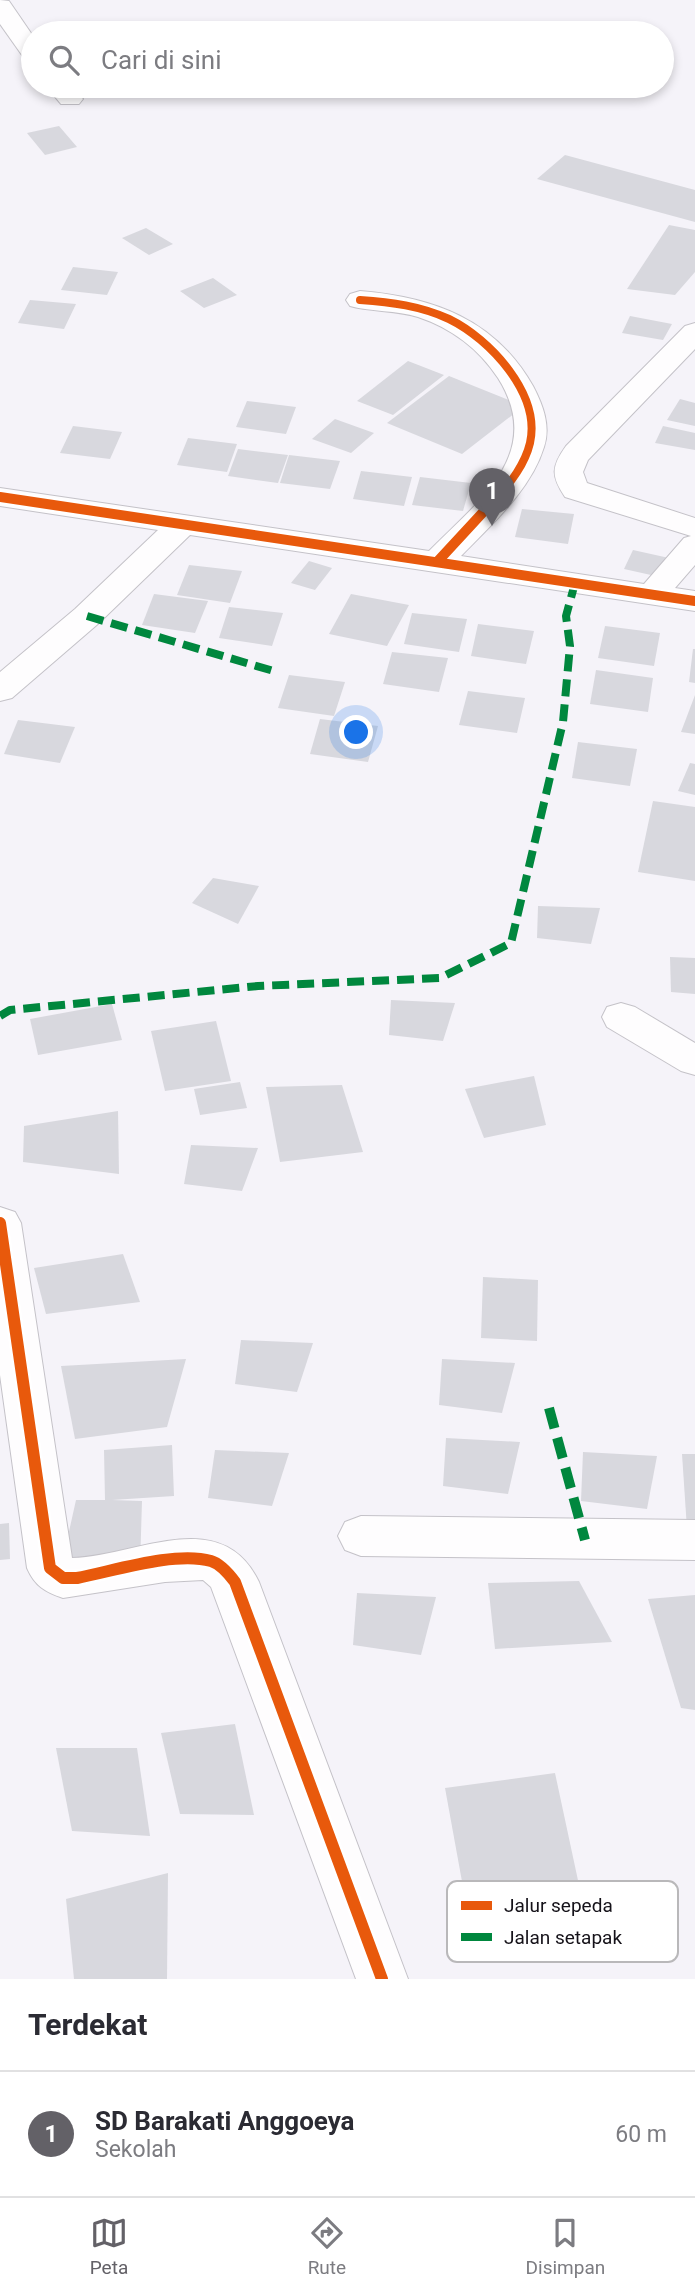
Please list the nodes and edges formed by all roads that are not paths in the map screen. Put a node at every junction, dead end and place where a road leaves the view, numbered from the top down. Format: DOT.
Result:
graph roads {
  1 [pos="0,6"];
  2 [pos="21,36"];
  3 [pos="360,300"];
  4 [pos="695,332"];
  5 [pos="0,498"];
  6 [pos="181,526"];
  7 [pos="695,528"];
  8 [pos="695,545"];
  9 [pos="438,561"];
  10 [pos="653,594"];
  11 [pos="695,601"];
  12 [pos="0,690"];
  13 [pos="621,1017"];
  14 [pos="695,1061"];
  15 [pos="0,1223"];
  16 [pos="361,1536"];
  17 [pos="695,1540"];
  18 [pos="382,1979"];
  1 -- 2 [label="street"];
  3 -- 9 [label="street"];
  4 -- 7 [label="street"];
  5 -- 6 [label="street"];
  6 -- 9 [label="street"];
  6 -- 12 [label="street"];
  8 -- 10 [label="street"];
  9 -- 10 [label="street"];
  10 -- 11 [label="street"];
  13 -- 14 [label="street"];
  15 -- 18 [label="street"];
  16 -- 17 [label="street"];
}
